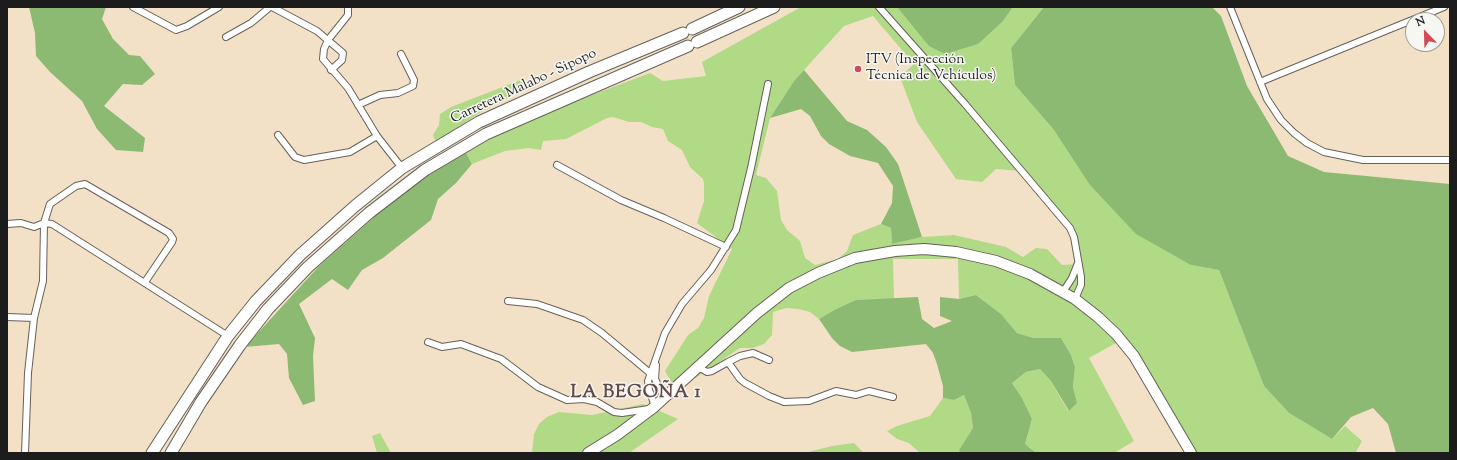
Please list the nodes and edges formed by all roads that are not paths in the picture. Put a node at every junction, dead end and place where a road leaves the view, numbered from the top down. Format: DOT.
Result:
graph roads {
  1 [pos="133,7"];
  2 [pos="219,7"];
  3 [pos="271,7"];
  4 [pos="348,7"];
  5 [pos="739,7"];
  6 [pos="774,7"];
  7 [pos="879,7"];
  8 [pos="1230,7"];
  9 [pos="1444,7"];
  10 [pos="226,37"];
  11 [pos="328,40"];
  12 [pos="401,54"];
  13 [pos="332,70"];
  14 [pos="1260,82"];
  15 [pos="768,84"];
  16 [pos="358,105"];
  17 [pos="278,134"];
  18 [pos="377,136"];
  19 [pos="1450,160"];
  20 [pos="557,165"];
  21 [pos="402,168"];
  22 [pos="44,223"];
  23 [pos="7,224"];
  24 [pos="726,248"];
  25 [pos="1078,263"];
  26 [pos="145,282"];
  27 [pos="1063,292"];
  28 [pos="1075,299"];
  29 [pos="508,301"];
  30 [pos="7,317"];
  31 [pos="34,318"];
  32 [pos="228,336"];
  33 [pos="428,342"];
  34 [pos="769,360"];
  35 [pos="656,361"];
  36 [pos="728,362"];
  37 [pos="698,367"];
  38 [pos="650,373"];
  39 [pos="666,397"];
  40 [pos="893,397"];
  41 [pos="654,407"];
  42 [pos="25,453"];
  43 [pos="152,453"];
  44 [pos="171,453"];
  45 [pos="588,453"];
  46 [pos="1191,453"];
  1 -- 2 [label="street"];
  3 -- 10 [label="street"];
  3 -- 11 [label="street"];
  4 -- 11 [label="street"];
  5 -- 21 [label="highway, Carretera Malabo - Sipopo"];
  6 -- 44 [label="highway, Carretera Malabo - Sipopo"];
  7 -- 25 [label="street"];
  8 -- 14 [label="street"];
  9 -- 14 [label="street"];
  11 -- 13 [label="street"];
  11 -- 13 [label="street"];
  12 -- 16 [label="street"];
  13 -- 16 [label="street"];
  14 -- 19 [label="street"];
  15 -- 24 [label="street"];
  16 -- 18 [label="street"];
  17 -- 18 [label="street"];
  18 -- 21 [label="street"];
  20 -- 24 [label="street"];
  21 -- 32 [label="highway, Carretera Malabo - Sipopo"];
  22 -- 23 [label="street"];
  22 -- 26 [label="street"];
  22 -- 26 [label="street"];
  22 -- 31 [label="street"];
  24 -- 35 [label="street"];
  25 -- 27 [label="street"];
  25 -- 28 [label="street"];
  26 -- 32 [label="street"];
  27 -- 28 [label="main road"];
  27 -- 37 [label="main road"];
  28 -- 46 [label="main road"];
  29 -- 38 [label="street"];
  30 -- 31 [label="street"];
  31 -- 42 [label="street"];
  32 -- 43 [label="highway, Carretera Malabo - Sipopo"];
  33 -- 41 [label="street"];
  34 -- 36 [label="street"];
  35 -- 38 [label="street"];
  35 -- 39 [label="street"];
  36 -- 37 [label="street"];
  36 -- 40 [label="street"];
  37 -- 39 [label="main road"];
  38 -- 41 [label="street"];
  39 -- 41 [label="main road"];
  41 -- 45 [label="main road"];
}
